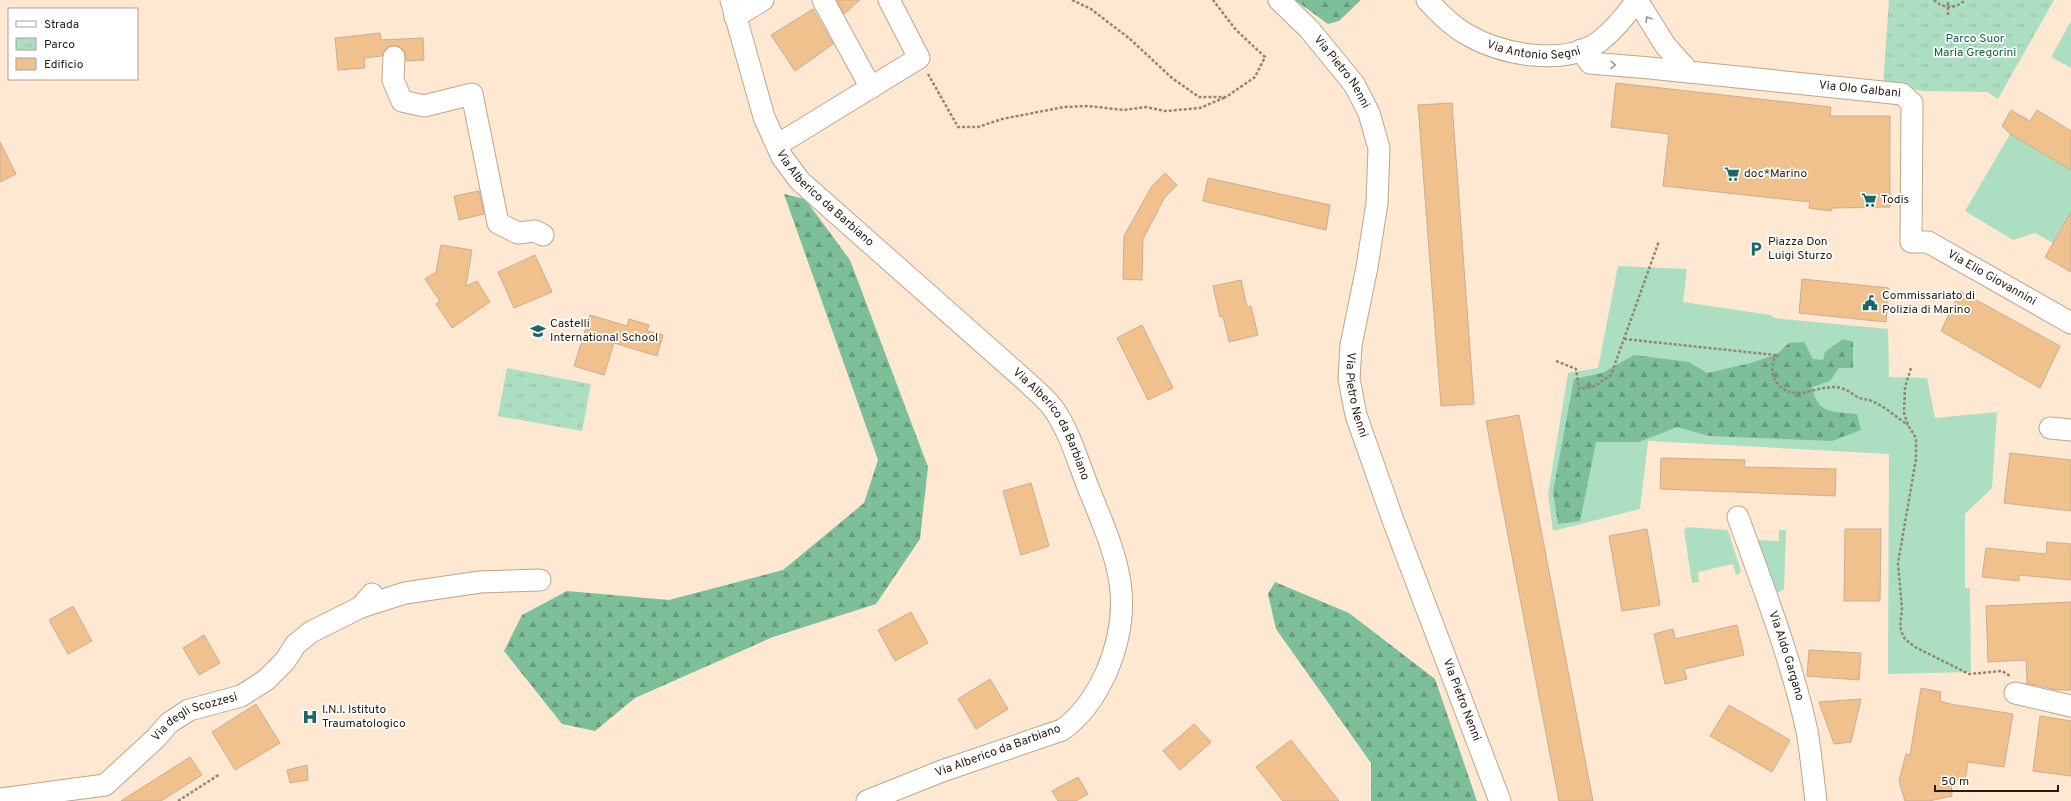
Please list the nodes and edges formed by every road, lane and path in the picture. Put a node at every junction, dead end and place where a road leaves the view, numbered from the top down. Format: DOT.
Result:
graph roads {
  1 [pos="763,0"];
  2 [pos="823,0"];
  3 [pos="889,0"];
  4 [pos="1072,0"];
  5 [pos="1213,0"];
  6 [pos="1279,0"];
  7 [pos="1427,0"];
  8 [pos="1637,0"];
  9 [pos="1934,0"];
  10 [pos="1948,0"];
  11 [pos="1965,0"];
  12 [pos="1948,7"];
  13 [pos="733,8"];
  14 [pos="1948,15"];
  15 [pos="1661,40"];
  16 [pos="1581,50"];
  17 [pos="394,57"];
  18 [pos="919,58"];
  19 [pos="1650,68"];
  20 [pos="1689,72"];
  21 [pos="871,88"];
  22 [pos="1226,97"];
  23 [pos="777,145"];
  24 [pos="543,235"];
  25 [pos="1659,241"];
  26 [pos="1911,242"];
  27 [pos="2071,323"];
  28 [pos="1624,339"];
  29 [pos="1556,362"];
  30 [pos="1911,368"];
  31 [pos="1908,425"];
  32 [pos="2050,428"];
  33 [pos="2071,430"];
  34 [pos="1738,517"];
  35 [pos="540,580"];
  36 [pos="2015,693"];
  37 [pos="2071,706"];
  38 [pos="220,774"];
  39 [pos="0,799"];
  40 [pos="178,801"];
  41 [pos="867,801"];
  42 [pos="1500,801"];
  43 [pos="1816,801"];
  1 -- 13 [label="street"];
  2 -- 21 [label="street"];
  3 -- 18 [label="street"];
  4 -- 22 [label="path"];
  5 -- 22 [label="path"];
  6 -- 42 [label="street, Via Pietro Nenni"];
  7 -- 16 [label="street, Via Antonio Segni"];
  15 -- 8 [label="street, one-way"];
  8 -- 16 [label="street, Via Antonio Segni"];
  9 -- 12 [label="path"];
  10 -- 12 [label="path"];
  11 -- 12 [label="path"];
  12 -- 14 [label="path"];
  13 -- 23 [label="street, Via Alberico da Barbiano"];
  15 -- 19 [label="street"];
  15 -- 20 [label="street"];
  16 -- 19 [label="street, Via Olo Galbani, one-way"];
  17 -- 24 [label="street"];
  18 -- 21 [label="street"];
  18 -- 22 [label="path"];
  19 -- 20 [label="street, Via Olo Galbani"];
  20 -- 26 [label="street, Via Olo Galbani"];
  21 -- 23 [label="street"];
  23 -- 41 [label="street, Via Alberico da Barbiano"];
  25 -- 28 [label="path"];
  26 -- 27 [label="street, Via Elio Giovannini"];
  28 -- 29 [label="path"];
  28 -- 31 [label="path"];
  30 -- 31 [label="path"];
  31 -- 36 [label="path"];
  32 -- 33 [label="street"];
  34 -- 43 [label="street, Via Aldo Gargano"];
  35 -- 39 [label="street, Via degli Scozzesi"];
  36 -- 37 [label="street"];
  38 -- 40 [label="path"];
}
